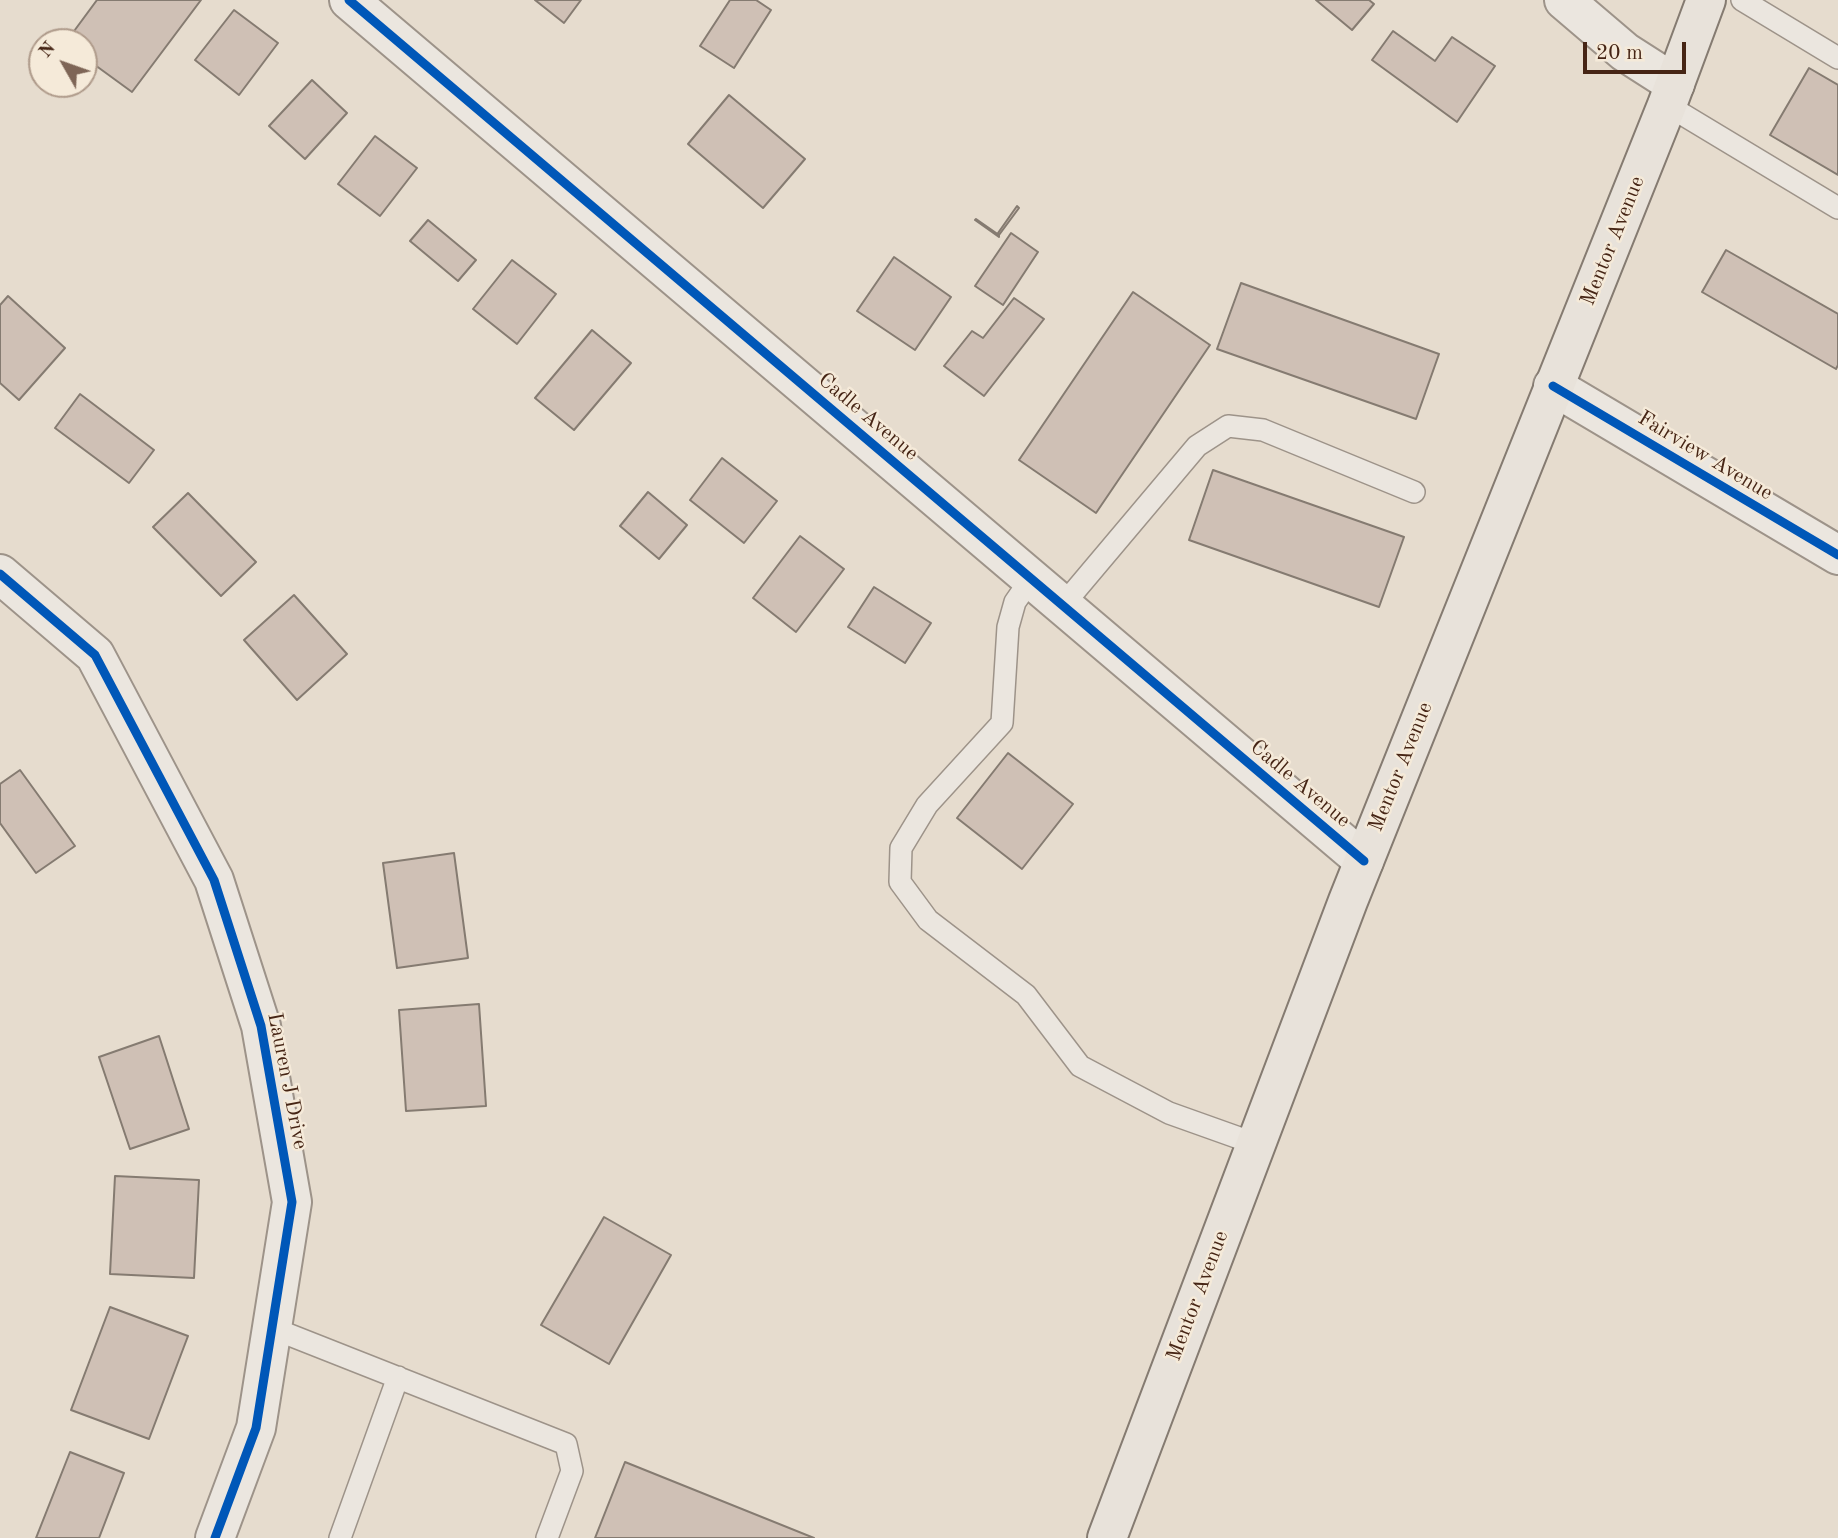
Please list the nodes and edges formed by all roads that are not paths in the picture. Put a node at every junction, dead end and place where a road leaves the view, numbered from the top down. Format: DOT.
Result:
graph roads {
  1 [pos="349,0"];
  2 [pos="1564,0"];
  3 [pos="1706,0"];
  4 [pos="1742,0"];
  5 [pos="1838,58"];
  6 [pos="1671,95"];
  7 [pos="1838,208"];
  8 [pos="1553,386"];
  9 [pos="1414,492"];
  10 [pos="1838,555"];
  11 [pos="0,574"];
  12 [pos="1031,579"];
  13 [pos="1063,605"];
  14 [pos="1364,861"];
  15 [pos="1256,1144"];
  16 [pos="272,1328"];
  17 [pos="398,1377"];
  18 [pos="215,1538"];
  19 [pos="340,1538"];
  20 [pos="547,1538"];
  21 [pos="1107,1538"];
  1 -- 12 [label="street, Cadle Avenue"];
  2 -- 6 [label="street"];
  3 -- 6 [label="main road, Mentor Avenue"];
  4 -- 5 [label="lane"];
  6 -- 7 [label="lane"];
  6 -- 8 [label="main road, Mentor Avenue"];
  8 -- 10 [label="street, Fairview Avenue"];
  8 -- 14 [label="main road, Mentor Avenue"];
  9 -- 13 [label="lane"];
  11 -- 16 [label="street, Lauren J Drive"];
  12 -- 13 [label="street, Cadle Avenue"];
  12 -- 15 [label="lane"];
  13 -- 14 [label="street, Cadle Avenue"];
  14 -- 15 [label="main road, Mentor Avenue"];
  15 -- 21 [label="main road, Mentor Avenue"];
  16 -- 17 [label="lane"];
  16 -- 18 [label="street, Lauren J Drive"];
  17 -- 19 [label="lane"];
  17 -- 20 [label="lane"];
}
